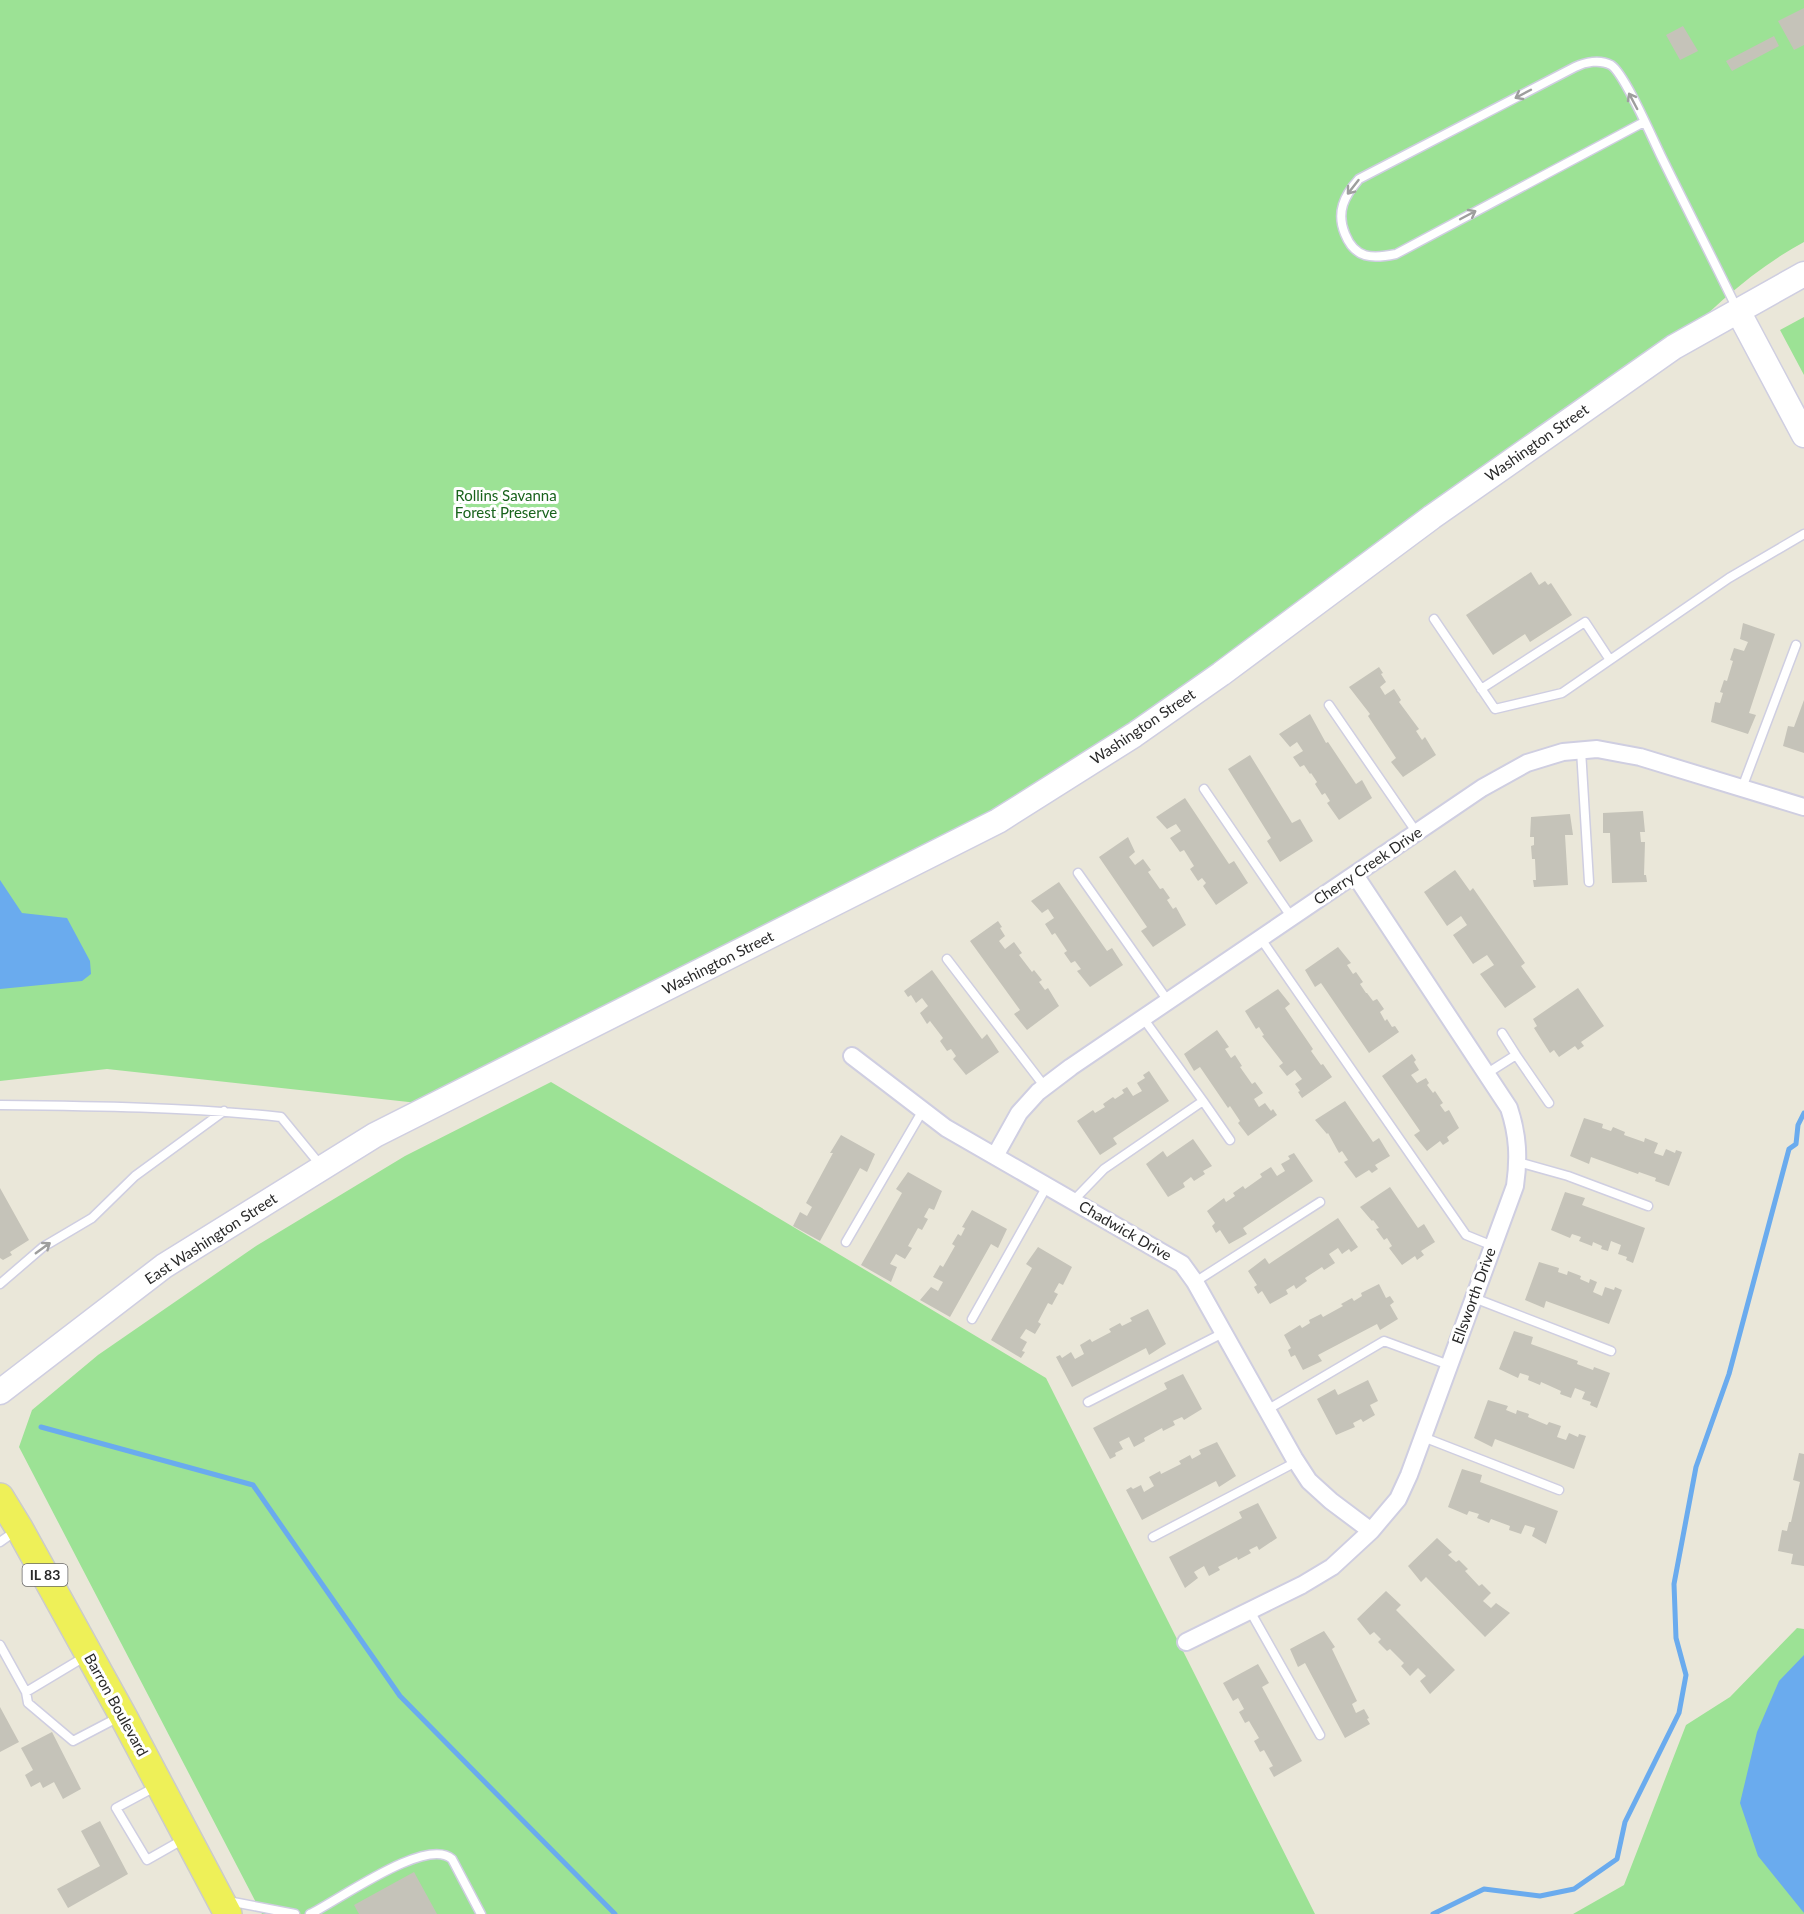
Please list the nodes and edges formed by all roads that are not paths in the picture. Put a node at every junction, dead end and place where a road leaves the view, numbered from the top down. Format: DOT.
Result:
graph roads {
  1 [pos="1644,122"];
  2 [pos="1804,273"];
  3 [pos="1738,311"];
  4 [pos="1804,435"];
  5 [pos="1804,534"];
  6 [pos="1434,619"];
  7 [pos="1796,645"];
  8 [pos="1610,660"];
  9 [pos="1481,689"];
  10 [pos="1329,705"];
  11 [pos="1581,750"];
  12 [pos="1742,788"];
  13 [pos="1204,789"];
  14 [pos="1804,807"];
  15 [pos="1417,833"];
  16 [pos="1078,873"];
  17 [pos="1355,875"];
  18 [pos="1589,882"];
  19 [pos="1292,918"];
  20 [pos="1260,939"];
  21 [pos="947,959"];
  22 [pos="1168,1001"];
  23 [pos="1143,1018"];
  24 [pos="1502,1034"];
  25 [pos="1516,1055"];
  26 [pos="852,1056"];
  27 [pos="1486,1074"];
  28 [pos="1045,1087"];
  29 [pos="1203,1101"];
  30 [pos="1549,1103"];
  31 [pos="0,1105"];
  32 [pos="436,1105"];
  33 [pos="923,1110"];
  34 [pos="225,1111"];
  35 [pos="1230,1140"];
  36 [pos="995,1156"];
  37 [pos="1518,1162"];
  38 [pos="322,1167"];
  39 [pos="1047,1186"];
  40 [pos="1073,1201"];
  41 [pos="1320,1202"];
  42 [pos="1648,1206"];
  43 [pos="846,1242"];
  44 [pos="1493,1246"];
  45 [pos="1195,1282"];
  46 [pos="0,1284"];
  47 [pos="1474,1298"];
  48 [pos="972,1319"];
  49 [pos="1224,1333"];
  50 [pos="1611,1351"];
  51 [pos="1449,1365"];
  52 [pos="0,1392"];
  53 [pos="1088,1402"];
  54 [pos="1267,1410"];
  55 [pos="1423,1437"];
  56 [pos="1296,1462"];
  57 [pos="1559,1490"];
  58 [pos="0,1497"];
  59 [pos="1371,1531"];
  60 [pos="10,1535"];
  61 [pos="1153,1538"];
  62 [pos="1250,1611"];
  63 [pos="1186,1642"];
  64 [pos="0,1645"];
  65 [pos="89,1655"];
  66 [pos="26,1692"];
  67 [pos="123,1716"];
  68 [pos="1320,1735"];
  69 [pos="160,1785"];
  70 [pos="188,1837"];
  71 [pos="225,1907"];
  72 [pos="316,1913"];
  73 [pos="295,1914"];
  74 [pos="481,1914"];
  1 -- 1 [label="lane, one-way"];
  1 -- 3 [label="lane"];
  2 -- 3 [label="main road, Washington Street"];
  3 -- 4 [label="main road"];
  3 -- 32 [label="main road, Washington Street"];
  5 -- 8 [label="lane"];
  6 -- 9 [label="lane"];
  7 -- 12 [label="lane"];
  8 -- 9 [label="lane"];
  8 -- 9 [label="lane"];
  10 -- 15 [label="lane"];
  11 -- 12 [label="street, Cherry Creek Drive"];
  11 -- 15 [label="street, Cherry Creek Drive"];
  11 -- 18 [label="lane"];
  12 -- 14 [label="street, Cherry Creek Drive"];
  13 -- 19 [label="lane"];
  15 -- 17 [label="street, Cherry Creek Drive"];
  16 -- 22 [label="lane"];
  17 -- 19 [label="street, Cherry Creek Drive"];
  17 -- 27 [label="street, Ellsworth Drive"];
  19 -- 20 [label="street, Cherry Creek Drive"];
  20 -- 22 [label="street, Cherry Creek Drive"];
  20 -- 44 [label="lane"];
  21 -- 28 [label="lane"];
  22 -- 23 [label="street, Cherry Creek Drive"];
  23 -- 28 [label="street, Cherry Creek Drive"];
  23 -- 29 [label="lane"];
  24 -- 25 [label="lane"];
  25 -- 27 [label="lane"];
  25 -- 30 [label="lane"];
  26 -- 33 [label="street, Chadwick Drive"];
  27 -- 37 [label="street, Ellsworth Drive"];
  28 -- 36 [label="street, Cherry Creek Drive"];
  29 -- 35 [label="lane"];
  29 -- 40 [label="lane"];
  31 -- 34 [label="lane"];
  32 -- 38 [label="main road, East Washington Street"];
  33 -- 36 [label="street, Chadwick Drive"];
  33 -- 43 [label="lane"];
  34 -- 38 [label="lane"];
  46 -- 34 [label="lane, one-way"];
  36 -- 39 [label="street, Chadwick Drive"];
  37 -- 42 [label="lane"];
  37 -- 44 [label="street, Ellsworth Drive"];
  38 -- 52 [label="main road, East Washington Street"];
  39 -- 40 [label="street, Chadwick Drive"];
  39 -- 48 [label="lane"];
  40 -- 45 [label="street, Chadwick Drive"];
  41 -- 45 [label="lane"];
  44 -- 47 [label="street, Ellsworth Drive"];
  45 -- 49 [label="street, Chadwick Drive"];
  47 -- 50 [label="lane"];
  47 -- 51 [label="street, Ellsworth Drive"];
  49 -- 53 [label="lane"];
  49 -- 54 [label="street, Chadwick Drive"];
  51 -- 54 [label="lane"];
  51 -- 55 [label="street, Ellsworth Drive"];
  54 -- 56 [label="street, Chadwick Drive"];
  55 -- 57 [label="lane"];
  55 -- 59 [label="street, Ellsworth Drive"];
  56 -- 59 [label="street, Chadwick Drive"];
  56 -- 61 [label="lane"];
  58 -- 60 [label="main road, Barron Boulevard / IL 83"];
  59 -- 62 [label="street, Ellsworth Drive"];
  60 -- 65 [label="main road, Barron Boulevard / IL 83"];
  62 -- 63 [label="street, Ellsworth Drive"];
  62 -- 68 [label="lane"];
  64 -- 66 [label="lane"];
  65 -- 66 [label="lane"];
  65 -- 67 [label="main road, Barron Boulevard / IL 83"];
  66 -- 67 [label="lane"];
  67 -- 69 [label="main road, Barron Boulevard / IL 83"];
  69 -- 70 [label="main road, Barron Boulevard / IL 83"];
  69 -- 70 [label="lane"];
  70 -- 71 [label="main road, Barron Boulevard / IL 83"];
  71 -- 73 [label="lane"];
  72 -- 74 [label="lane"];
}
